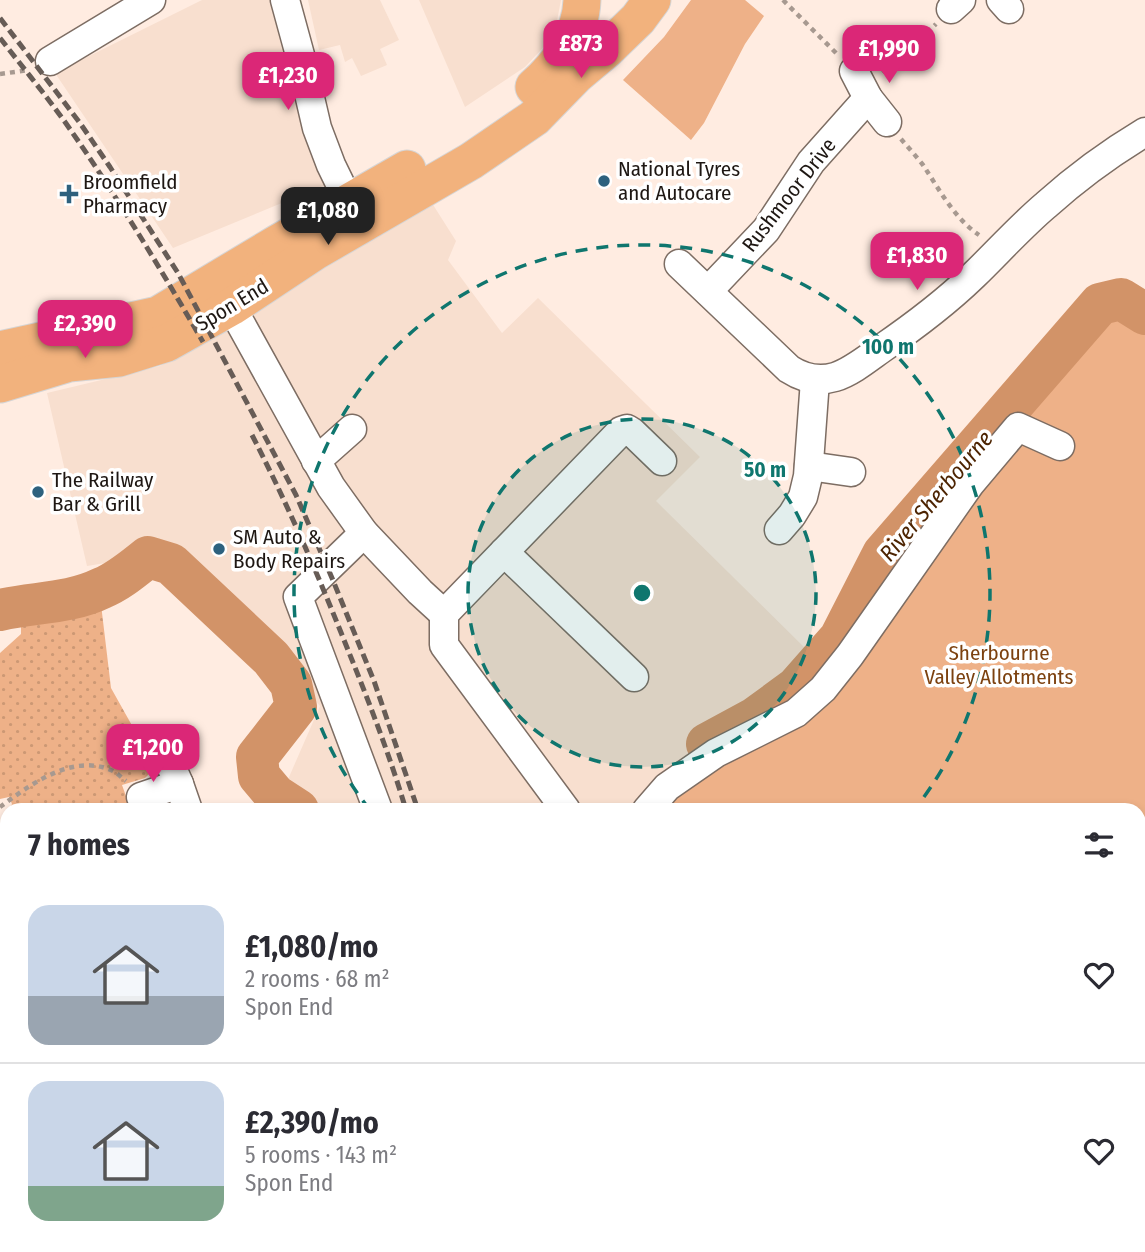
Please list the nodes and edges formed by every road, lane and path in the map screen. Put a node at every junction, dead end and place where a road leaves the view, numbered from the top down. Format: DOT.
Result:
graph roads {
  1 [pos="151,0"];
  2 [pos="285,0"];
  3 [pos="582,0"];
  4 [pos="783,0"];
  5 [pos="956,4"];
  6 [pos="639,6"];
  7 [pos="50,61"];
  8 [pos="576,75"];
  9 [pos="862,86"];
  10 [pos="499,118"];
  11 [pos="887,122"];
  12 [pos="1145,132"];
  13 [pos="349,202"];
  14 [pos="1000,249"];
  15 [pos="679,264"];
  16 [pos="708,291"];
  17 [pos="224,294"];
  18 [pos="0,350"];
  19 [pos="816,380"];
  20 [pos="0,384"];
  21 [pos="352,429"];
  22 [pos="1060,446"];
  23 [pos="316,461"];
  24 [pos="662,461"];
  25 [pos="809,467"];
  26 [pos="851,472"];
  27 [pos="779,530"];
  28 [pos="364,533"];
  29 [pos="504,552"];
  30 [pos="444,614"];
  31 [pos="634,677"];
  32 [pos="161,743"];
  33 [pos="141,797"];
  34 [pos="184,797"];
  35 [pos="6,803"];
  36 [pos="375,803"];
  37 [pos="561,803"];
  38 [pos="653,803"];
  1 -- 7 [label="street"];
  2 -- 13 [label="street"];
  3 -- 10 [label="main road, Spon End"];
  4 -- 9 [label="path"];
  5 -- 9 [label="path"];
  6 -- 8 [label="main road, Spon End"];
  8 -- 10 [label="main road, Spon End"];
  8 -- 17 [label="main road, Spon End"];
  9 -- 11 [label="street"];
  9 -- 16 [label="street, Rushmoor Drive"];
  10 -- 13 [label="main road, Spon End"];
  11 -- 14 [label="path"];
  12 -- 14 [label="street"];
  13 -- 17 [label="main road, Spon End"];
  14 -- 19 [label="street"];
  15 -- 16 [label="street"];
  16 -- 19 [label="street"];
  17 -- 18 [label="main road, Spon End"];
  17 -- 20 [label="main road, Spon End"];
  17 -- 23 [label="street"];
  19 -- 25 [label="street"];
  21 -- 23 [label="street"];
  22 -- 38 [label="street"];
  23 -- 28 [label="street"];
  24 -- 29 [label="street"];
  25 -- 26 [label="street"];
  25 -- 27 [label="street"];
  28 -- 30 [label="street"];
  28 -- 36 [label="street"];
  29 -- 30 [label="street"];
  29 -- 31 [label="street"];
  30 -- 37 [label="street"];
  32 -- 34 [label="street"];
  33 -- 34 [label="street"];
  33 -- 35 [label="path"];
}
